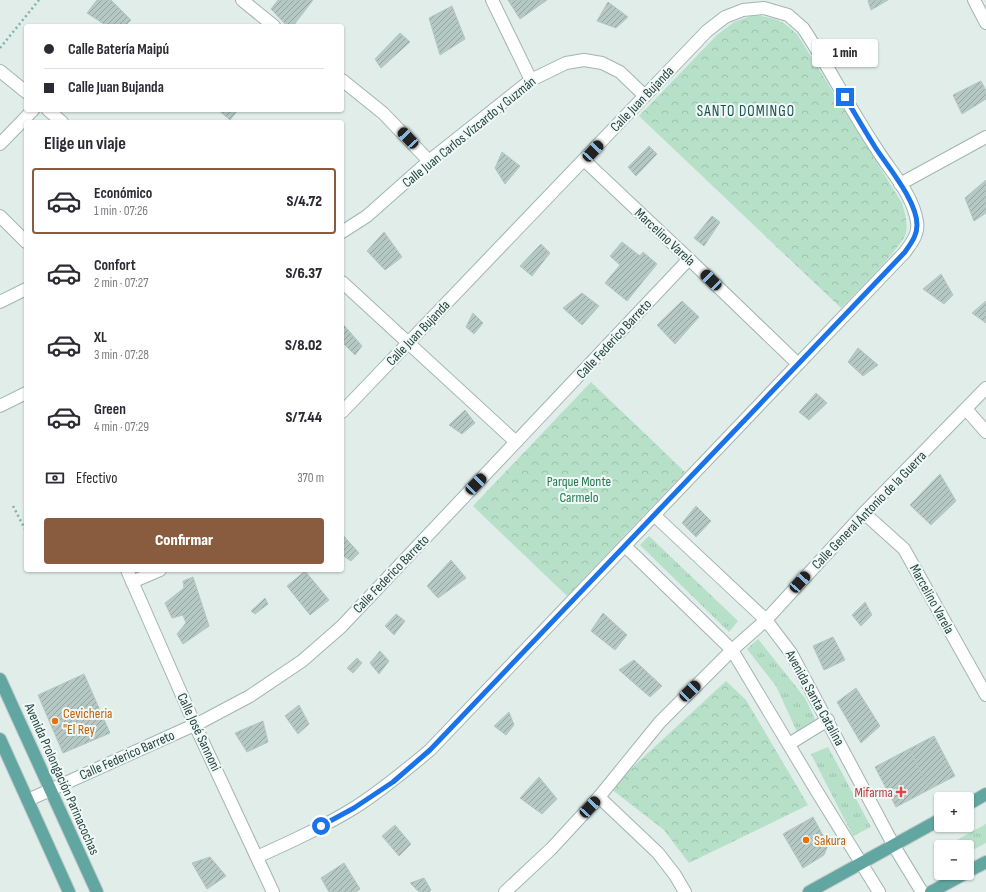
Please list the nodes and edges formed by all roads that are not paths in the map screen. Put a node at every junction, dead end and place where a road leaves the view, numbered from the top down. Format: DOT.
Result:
graph roads {
  1 [pos="492,0"];
  2 [pos="974,0"];
  3 [pos="244,1"];
  4 [pos="986,22"];
  5 [pos="272,24"];
  6 [pos="0,71"];
  7 [pos="531,80"];
  8 [pos="344,82"];
  9 [pos="24,90"];
  10 [pos="645,96"];
  11 [pos="31,112"];
  12 [pos="50,112"];
  13 [pos="60,120"];
  14 [pos="986,137"];
  15 [pos="0,144"];
  16 [pos="584,160"];
  17 [pos="429,161"];
  18 [pos="900,184"];
  19 [pos="3,223"];
  20 [pos="344,231"];
  21 [pos="24,240"];
  22 [pos="689,259"];
  23 [pos="344,284"];
  24 [pos="24,290"];
  25 [pos="0,302"];
  26 [pos="408,344"];
  27 [pos="798,364"];
  28 [pos="986,388"];
  29 [pos="24,394"];
  30 [pos="0,406"];
  31 [pos="966,409"];
  32 [pos="344,410"];
  33 [pos="986,432"];
  34 [pos="516,442"];
  35 [pos="864,513"];
  36 [pos="654,515"];
  37 [pos="625,546"];
  38 [pos="128,572"];
  39 [pos="155,572"];
  40 [pos="132,582"];
  41 [pos="766,620"];
  42 [pos="732,650"];
  43 [pos="0,679"];
  44 [pos="986,695"];
  45 [pos="5,700"];
  46 [pos="828,720"];
  47 [pos="195,725"];
  48 [pos="0,739"];
  49 [pos="789,744"];
  50 [pos="50,790"];
  51 [pos="986,794"];
  52 [pos="599,797"];
  53 [pos="28,800"];
  54 [pos="974,800"];
  55 [pos="934,823"];
  56 [pos="894,846"];
  57 [pos="258,857"];
  58 [pos="986,862"];
  59 [pos="860,863"];
  60 [pos="974,869"];
  61 [pos="953,880"];
  62 [pos="69,892"];
  63 [pos="97,892"];
  64 [pos="273,892"];
  65 [pos="505,892"];
  66 [pos="685,892"];
  67 [pos="809,892"];
  68 [pos="879,892"];
  69 [pos="922,892"];
  70 [pos="931,892"];
  1 -- 7 [label="street"];
  2 -- 4 [label="street"];
  3 -- 5 [label="street"];
  6 -- 9 [label="street"];
  7 -- 10 [label="street, Calle Juan Carlos Vizcardo y Guzmán"];
  7 -- 17 [label="street, Calle Juan Carlos Vizcardo y Guzmán"];
  8 -- 17 [label="street"];
  10 -- 16 [label="street, Calle Juan Bujanda"];
  10 -- 18 [label="street, Calle Juan Bujanda"];
  11 -- 15 [label="street"];
  12 -- 13 [label="street"];
  14 -- 18 [label="street"];
  16 -- 22 [label="street, Marcelino Varela"];
  16 -- 26 [label="street, Calle Juan Bujanda"];
  17 -- 20 [label="street, Calle Juan Carlos Vizcardo y Guzmán"];
  18 -- 27 [label="street, Calle Juan Bujanda"];
  19 -- 21 [label="street"];
  22 -- 27 [label="street, Marcelino Varela"];
  22 -- 34 [label="street, Calle Federico Barreto"];
  23 -- 26 [label="street"];
  24 -- 25 [label="street"];
  26 -- 32 [label="street, Calle Juan Bujanda"];
  26 -- 34 [label="street"];
  27 -- 36 [label="street, Calle Juan Bujanda"];
  28 -- 31 [label="street, Calle General Antonio de la Guerra"];
  29 -- 30 [label="street"];
  31 -- 33 [label="street"];
  31 -- 35 [label="street, Calle General Antonio de la Guerra"];
  34 -- 47 [label="street, Calle Federico Barreto"];
  35 -- 41 [label="street, Calle General Antonio de la Guerra"];
  35 -- 44 [label="street, Marcelino Varela"];
  36 -- 37 [label="street, Calle Juan Bujanda"];
  36 -- 41 [label="street, Avenida Santa Catalina"];
  37 -- 42 [label="street"];
  37 -- 57 [label="street, Calle Juan Bujanda"];
  38 -- 40 [label="street, Calle José Sannoni"];
  39 -- 40 [label="street"];
  40 -- 47 [label="street, Calle José Sannoni"];
  41 -- 42 [label="street, Calle General Antonio de la Guerra"];
  41 -- 46 [label="street, Avenida Santa Catalina"];
  42 -- 49 [label="street"];
  42 -- 52 [label="street, Calle General Antonio de la Guerra"];
  43 -- 45 [label="main road, Avenida Prolongación Parinacochas"];
  45 -- 50 [label="main road, Avenida Prolongación Parinacochas"];
  46 -- 49 [label="street"];
  46 -- 56 [label="street, Avenida Santa Catalina"];
  47 -- 50 [label="street, Calle Federico Barreto"];
  47 -- 57 [label="street, Calle José Sannoni"];
  48 -- 53 [label="main road"];
  49 -- 59 [label="street"];
  50 -- 53 [label="street, Calle Federico Barreto"];
  50 -- 63 [label="main road, Avenida Prolongación Parinacochas"];
  51 -- 54 [label="main road"];
  52 -- 65 [label="street, Calle General Antonio de la Guerra"];
  52 -- 66 [label="street"];
  53 -- 62 [label="main road"];
  55 -- 56 [label="main road"];
  56 -- 59 [label="main road"];
  56 -- 69 [label="street, Avenida Santa Catalina"];
  57 -- 64 [label="street, Calle José Sannoni"];
  58 -- 60 [label="main road"];
  59 -- 67 [label="main road"];
  59 -- 68 [label="street"];
  61 -- 70 [label="main road"];
}
